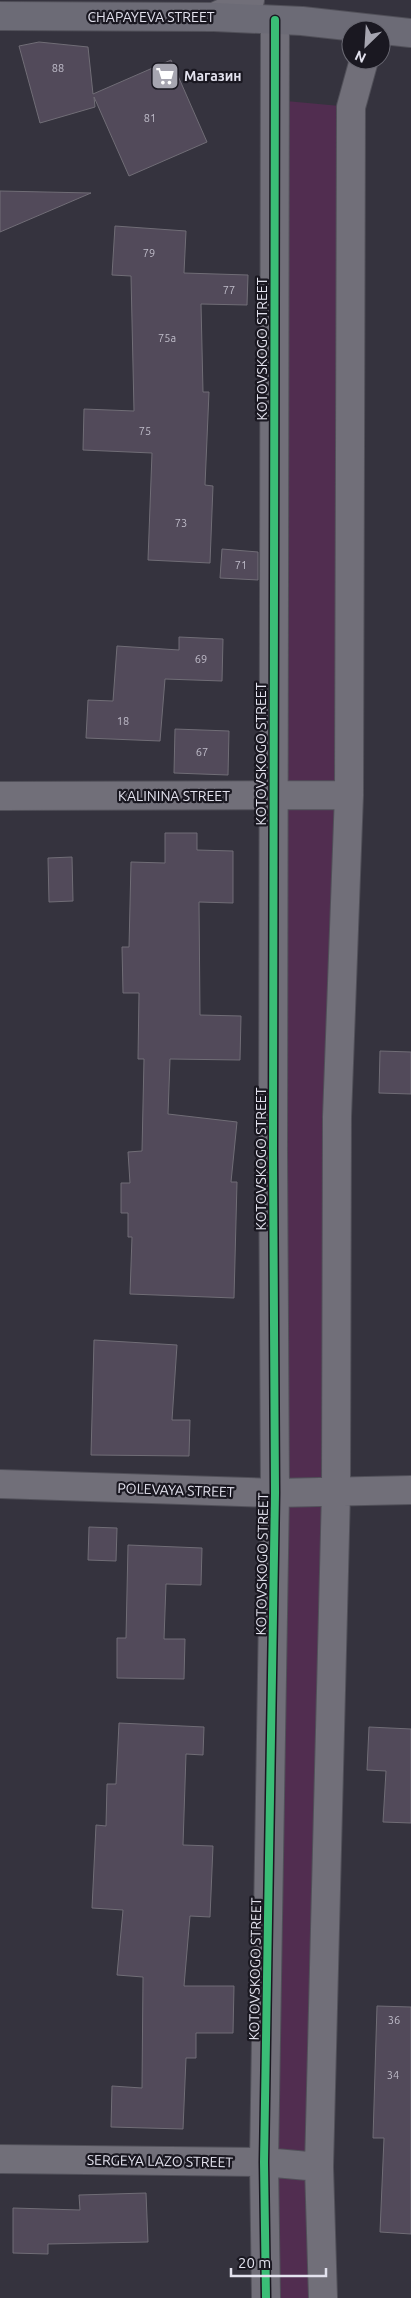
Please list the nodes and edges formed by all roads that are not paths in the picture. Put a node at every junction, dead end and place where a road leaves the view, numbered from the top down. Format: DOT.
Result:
graph roads {
  1 [pos="250,0"];
  2 [pos="0,16"];
  3 [pos="214,17"];
  4 [pos="275,20"];
  5 [pos="341,25"];
  6 [pos="391,30"];
  7 [pos="411,32"];
  8 [pos="361,70"];
  9 [pos="349,795"];
  10 [pos="0,796"];
  11 [pos="274,797"];
  12 [pos="0,1484"];
  13 [pos="411,1490"];
  14 [pos="336,1492"];
  15 [pos="276,1493"];
  16 [pos="0,2159"];
  17 [pos="264,2162"];
  18 [pos="319,2167"];
  19 [pos="266,2298"];
  20 [pos="323,2298"];
  1 -- 3 [label="street"];
  2 -- 3 [label="street, CHAPAYEVA STREET"];
  3 -- 4 [label="street, CHAPAYEVA STREET"];
  4 -- 5 [label="street, CHAPAYEVA STREET"];
  4 -- 11 [label="street, KOTOVSKOGO STREET"];
  6 -- 7 [label="street, CHAPAYEVA STREET"];
  8 -- 9 [label="street"];
  9 -- 11 [label="street, KALININA STREET"];
  9 -- 14 [label="street"];
  10 -- 11 [label="street, KALININA STREET"];
  11 -- 15 [label="street, KOTOVSKOGO STREET"];
  12 -- 15 [label="street, POLEVAYA STREET"];
  13 -- 14 [label="street, POLEVAYA STREET"];
  14 -- 15 [label="street, POLEVAYA STREET"];
  14 -- 18 [label="street"];
  15 -- 17 [label="street, KOTOVSKOGO STREET"];
  16 -- 17 [label="street, SERGEYA LAZO STREET"];
  17 -- 18 [label="street, SERGEYA LAZO STREET"];
  17 -- 19 [label="street, KOTOVSKOGO STREET"];
  18 -- 20 [label="street"];
}
